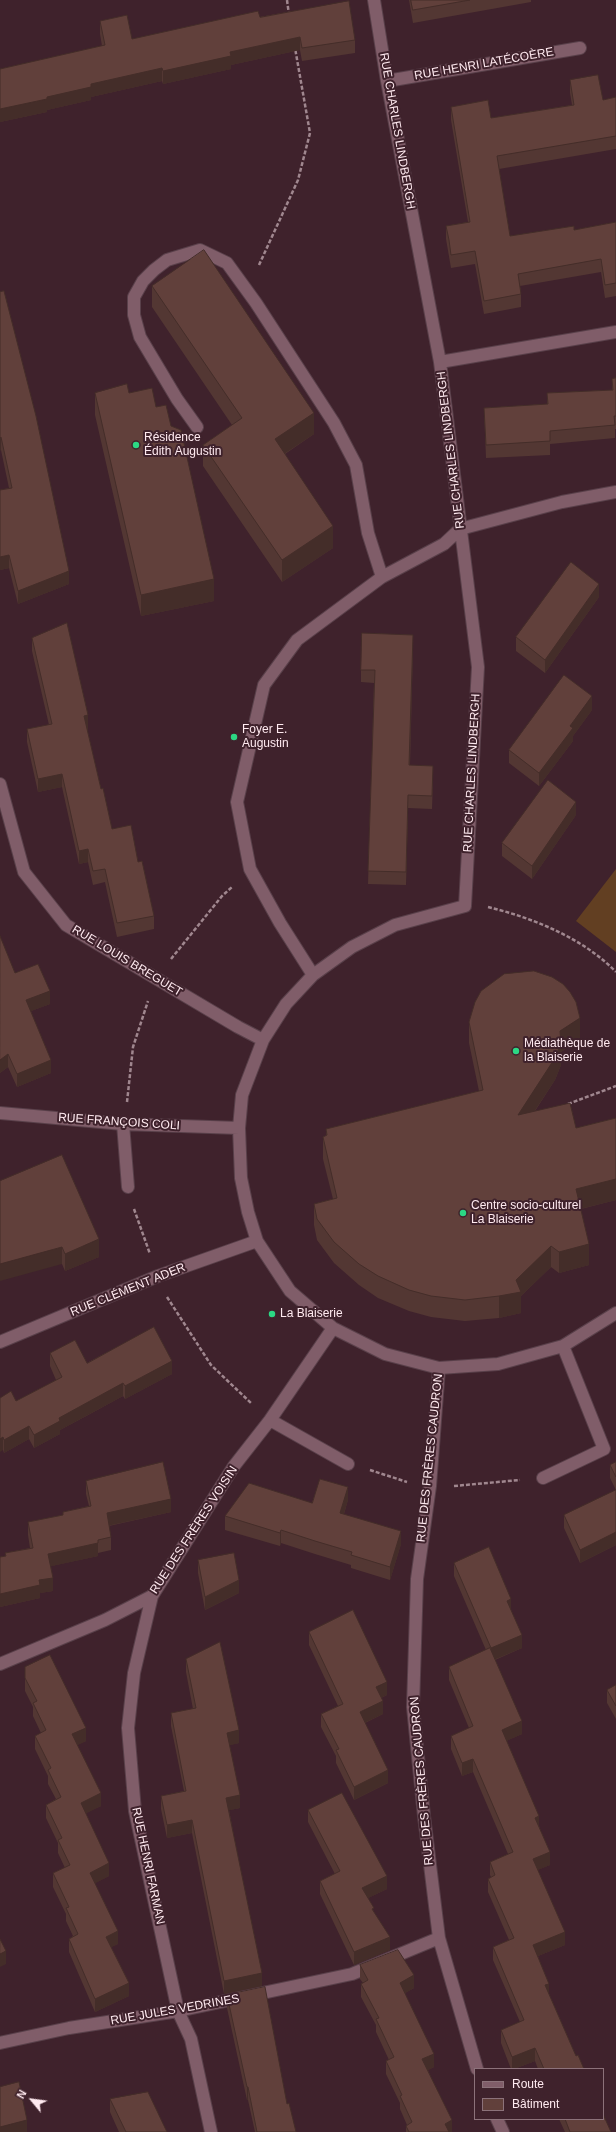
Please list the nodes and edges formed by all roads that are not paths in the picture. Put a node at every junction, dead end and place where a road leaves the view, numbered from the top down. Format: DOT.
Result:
graph roads {
  1 [pos="374,0"];
  2 [pos="580,48"];
  3 [pos="387,81"];
  4 [pos="616,332"];
  5 [pos="440,362"];
  6 [pos="196,426"];
  7 [pos="616,492"];
  8 [pos="460,529"];
  9 [pos="382,577"];
  10 [pos="0,784"];
  11 [pos="313,975"];
  12 [pos="263,1040"];
  13 [pos="0,1113"];
  14 [pos="123,1124"];
  15 [pos="239,1128"];
  16 [pos="128,1187"];
  17 [pos="257,1241"];
  18 [pos="616,1313"];
  19 [pos="333,1328"];
  20 [pos="0,1342"];
  21 [pos="563,1346"];
  22 [pos="439,1368"];
  23 [pos="270,1420"];
  24 [pos="348,1464"];
  25 [pos="543,1478"];
  26 [pos="152,1596"];
  27 [pos="0,1664"];
  28 [pos="439,1938"];
  29 [pos="178,2011"];
  30 [pos="0,2043"];
  31 [pos="477,2068"];
  32 [pos="497,2120"];
  33 [pos="211,2132"];
  34 [pos="503,2132"];
  1 -- 3 [label="street, RUE CHARLES LINDBERGH"];
  2 -- 3 [label="street, RUE HENRI LATÉCOÈRE"];
  3 -- 5 [label="street, RUE CHARLES LINDBERGH"];
  4 -- 5 [label="street"];
  5 -- 8 [label="street, RUE CHARLES LINDBERGH"];
  6 -- 9 [label="street"];
  7 -- 8 [label="street"];
  8 -- 9 [label="street"];
  8 -- 11 [label="street, RUE CHARLES LINDBERGH"];
  9 -- 11 [label="street"];
  10 -- 12 [label="street, RUE LOUIS BREGUET"];
  11 -- 12 [label="street"];
  12 -- 15 [label="street"];
  13 -- 14 [label="street, RUE FRANÇOIS COLI"];
  14 -- 15 [label="street, RUE FRANÇOIS COLI"];
  14 -- 16 [label="street"];
  15 -- 17 [label="street"];
  17 -- 19 [label="street"];
  17 -- 20 [label="street, RUE CLÉMENT ADER"];
  18 -- 21 [label="street"];
  19 -- 22 [label="street"];
  19 -- 23 [label="street, RUE DES FRÈRES VOISIN"];
  21 -- 22 [label="street"];
  21 -- 25 [label="street"];
  22 -- 28 [label="street, RUE DES FRÈRES CAUDRON"];
  23 -- 24 [label="street"];
  23 -- 26 [label="street, RUE DES FRÈRES VOISIN"];
  26 -- 27 [label="street, RUE DES FRÈRES VOISIN"];
  26 -- 29 [label="street, RUE HENRI FARMAN"];
  28 -- 29 [label="street, RUE JULES VEDRINES"];
  28 -- 31 [label="street, RUE DES FRÈRES CAUDRON"];
  29 -- 30 [label="street, RUE JULES VEDRINES"];
  29 -- 33 [label="street, RUE HENRI FARMAN"];
  32 -- 34 [label="street"];
}
